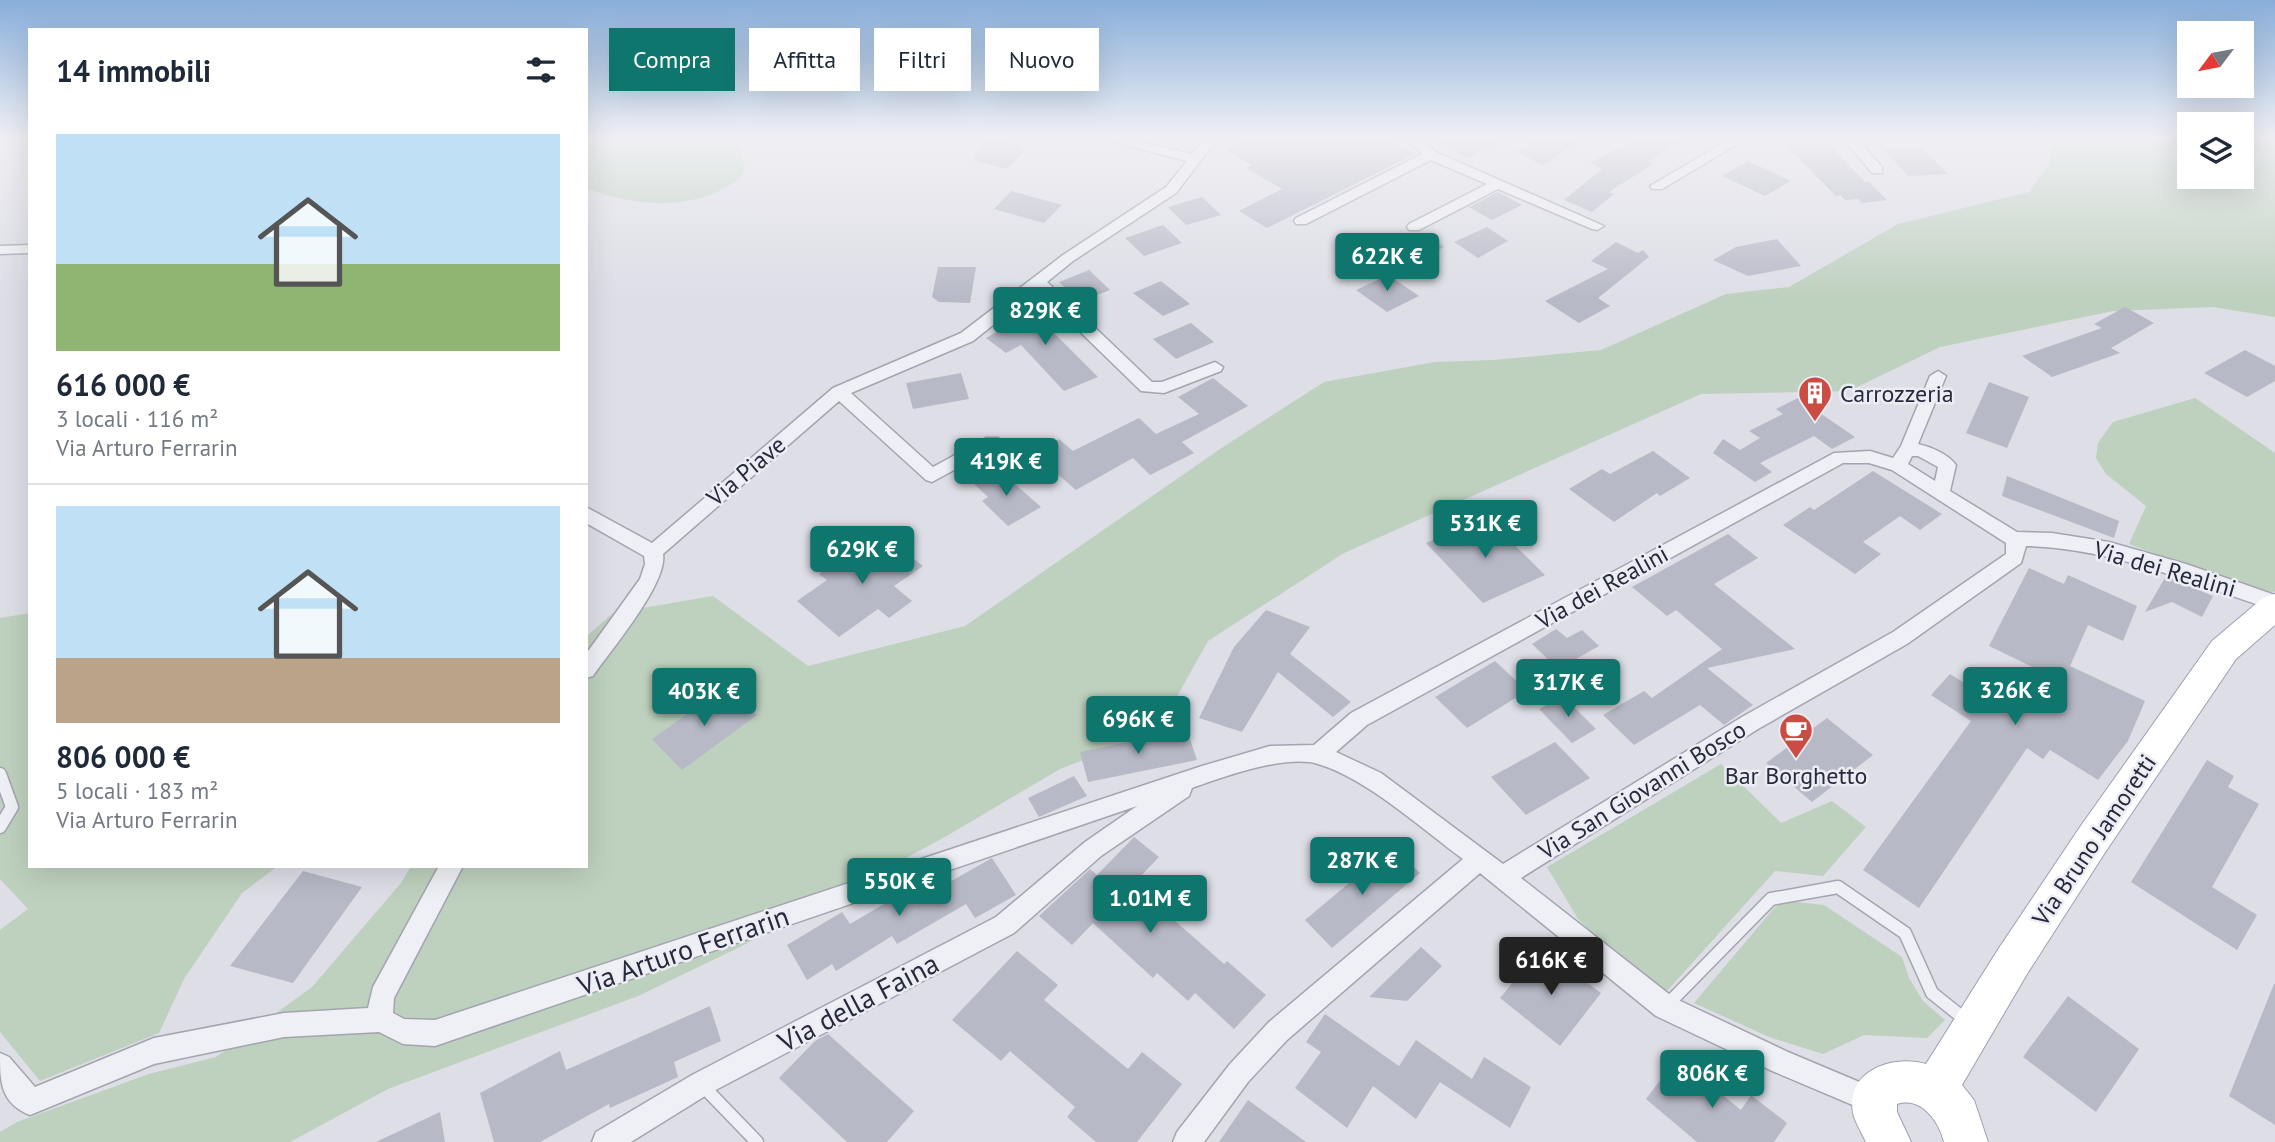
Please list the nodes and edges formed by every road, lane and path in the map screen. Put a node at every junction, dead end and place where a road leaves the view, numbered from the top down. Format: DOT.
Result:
graph roads {
  1 [pos="1168,192"];
  2 [pos="1358,192"];
  3 [pos="1481,192"];
  4 [pos="1520,192"];
  5 [pos="1301,221"];
  6 [pos="1597,226"];
  7 [pos="1414,227"];
  8 [pos="0,250"];
  9 [pos="28,250"];
  10 [pos="1038,282"];
  11 [pos="1215,367"];
  12 [pos="1938,376"];
  13 [pos="839,392"];
  14 [pos="992,442"];
  15 [pos="1910,449"];
  16 [pos="1898,466"];
  17 [pos="1941,492"];
  18 [pos="588,515"];
  19 [pos="2013,540"];
  20 [pos="653,552"];
  21 [pos="2275,605"];
  22 [pos="588,667"];
  23 [pos="1319,754"];
  24 [pos="0,774"];
  25 [pos="1202,775"];
  26 [pos="0,827"];
  27 [pos="1480,859"];
  28 [pos="451,868"];
  29 [pos="1502,877"];
  30 [pos="1665,1007"];
  31 [pos="380,1020"];
  32 [pos="1973,1026"];
  33 [pos="0,1066"];
  34 [pos="701,1084"];
  35 [pos="1935,1090"];
  36 [pos="1874,1101"];
  37 [pos="606,1142"];
  38 [pos="757,1142"];
  39 [pos="1187,1142"];
  40 [pos="1889,1142"];
  41 [pos="1966,1142"];
  1 -- 10 [label="street, Via Piave"];
  2 -- 5 [label="street"];
  3 -- 7 [label="street"];
  4 -- 6 [label="street"];
  8 -- 9 [label="street"];
  10 -- 11 [label="street"];
  10 -- 13 [label="street, Via Piave"];
  12 -- 15 [label="street"];
  13 -- 14 [label="street"];
  13 -- 20 [label="street, Via Piave"];
  15 -- 16 [label="street"];
  15 -- 17 [label="street"];
  16 -- 17 [label="street, Via dei Realini"];
  16 -- 23 [label="street, Via dei Realini"];
  17 -- 19 [label="street, Via dei Realini"];
  18 -- 20 [label="street"];
  19 -- 21 [label="street, Via dei Realini"];
  19 -- 29 [label="street, Via San Giovanni Bosco"];
  20 -- 22 [label="street"];
  21 -- 32 [label="main road, Via Bruno Jamoretti"];
  23 -- 25 [label="street, Via Arturo Ferrarin"];
  23 -- 27 [label="street, Via Arturo Ferrarin"];
  24 -- 26 [label="lane"];
  25 -- 31 [label="street, Via Arturo Ferrarin"];
  25 -- 34 [label="street, Via della Faina"];
  27 -- 29 [label="street, Via Arturo Ferrarin"];
  27 -- 39 [label="street"];
  28 -- 31 [label="street"];
  29 -- 30 [label="street, Via Arturo Ferrarin"];
  30 -- 32 [label="lane"];
  30 -- 36 [label="street, Via Arturo Ferrarin"];
  31 -- 33 [label="street, Via Arturo Ferrarin"];
  32 -- 35 [label="main road, Via Bruno Jamoretti"];
  34 -- 37 [label="street, Via della Faina"];
  34 -- 38 [label="lane"];
  35 -- 36 [label="main road"];
  35 -- 41 [label="main road"];
  36 -- 40 [label="main road"];
}
